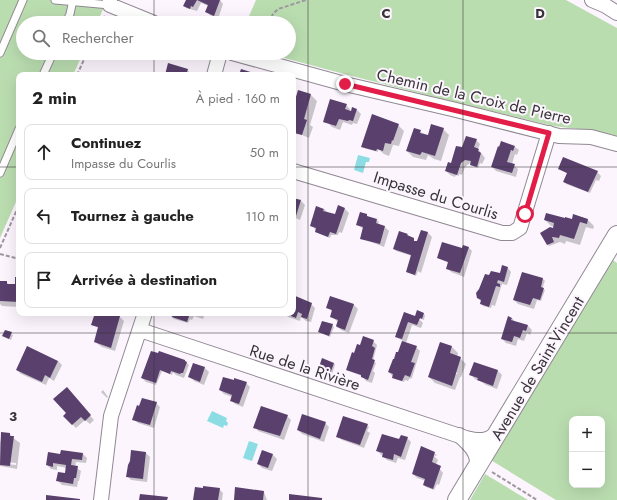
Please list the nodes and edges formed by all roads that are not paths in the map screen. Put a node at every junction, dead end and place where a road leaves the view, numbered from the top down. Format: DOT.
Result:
graph roads {
  1 [pos="23,0"];
  2 [pos="54,0"];
  3 [pos="592,0"];
  4 [pos="73,1"];
  5 [pos="110,3"];
  6 [pos="617,13"];
  7 [pos="16,16"];
  8 [pos="16,16"];
  9 [pos="68,16"];
  10 [pos="139,16"];
  11 [pos="0,53"];
  12 [pos="50,60"];
  13 [pos="218,60"];
  14 [pos="258,60"];
  15 [pos="44,72"];
  16 [pos="215,72"];
  17 [pos="549,133"];
  18 [pos="16,136"];
  19 [pos="617,144"];
  20 [pos="0,172"];
  21 [pos="296,172"];
  22 [pos="617,235"];
  23 [pos="144,316"];
  24 [pos="140,330"];
  25 [pos="500,430"];
  26 [pos="459,435"];
  27 [pos="478,466"];
  28 [pos="101,500"];
  29 [pos="457,500"];
  1 -- 7 [label="lane"];
  2 -- 4 [label="lane"];
  3 -- 6 [label="street"];
  4 -- 5 [label="lane"];
  4 -- 9 [label="lane"];
  5 -- 10 [label="street"];
  8 -- 11 [label="lane"];
  12 -- 15 [label="lane"];
  13 -- 16 [label="street"];
  14 -- 17 [label="street, Chemin de la Croix de Pierre"];
  17 -- 19 [label="street, Chemin de la Croix de Pierre"];
  17 -- 21 [label="street, Impasse du Courlis"];
  18 -- 20 [label="lane"];
  22 -- 25 [label="street, Avenue de Saint-Vincent"];
  23 -- 24 [label="street"];
  24 -- 26 [label="street, Rue de la Rivière"];
  24 -- 28 [label="street"];
  25 -- 26 [label="street, Rue de la Rivière"];
  25 -- 27 [label="street, Avenue de Saint-Vincent"];
  26 -- 27 [label="street, Rue de la Rivière"];
  27 -- 29 [label="street, Avenue de Saint-Vincent"];
}
